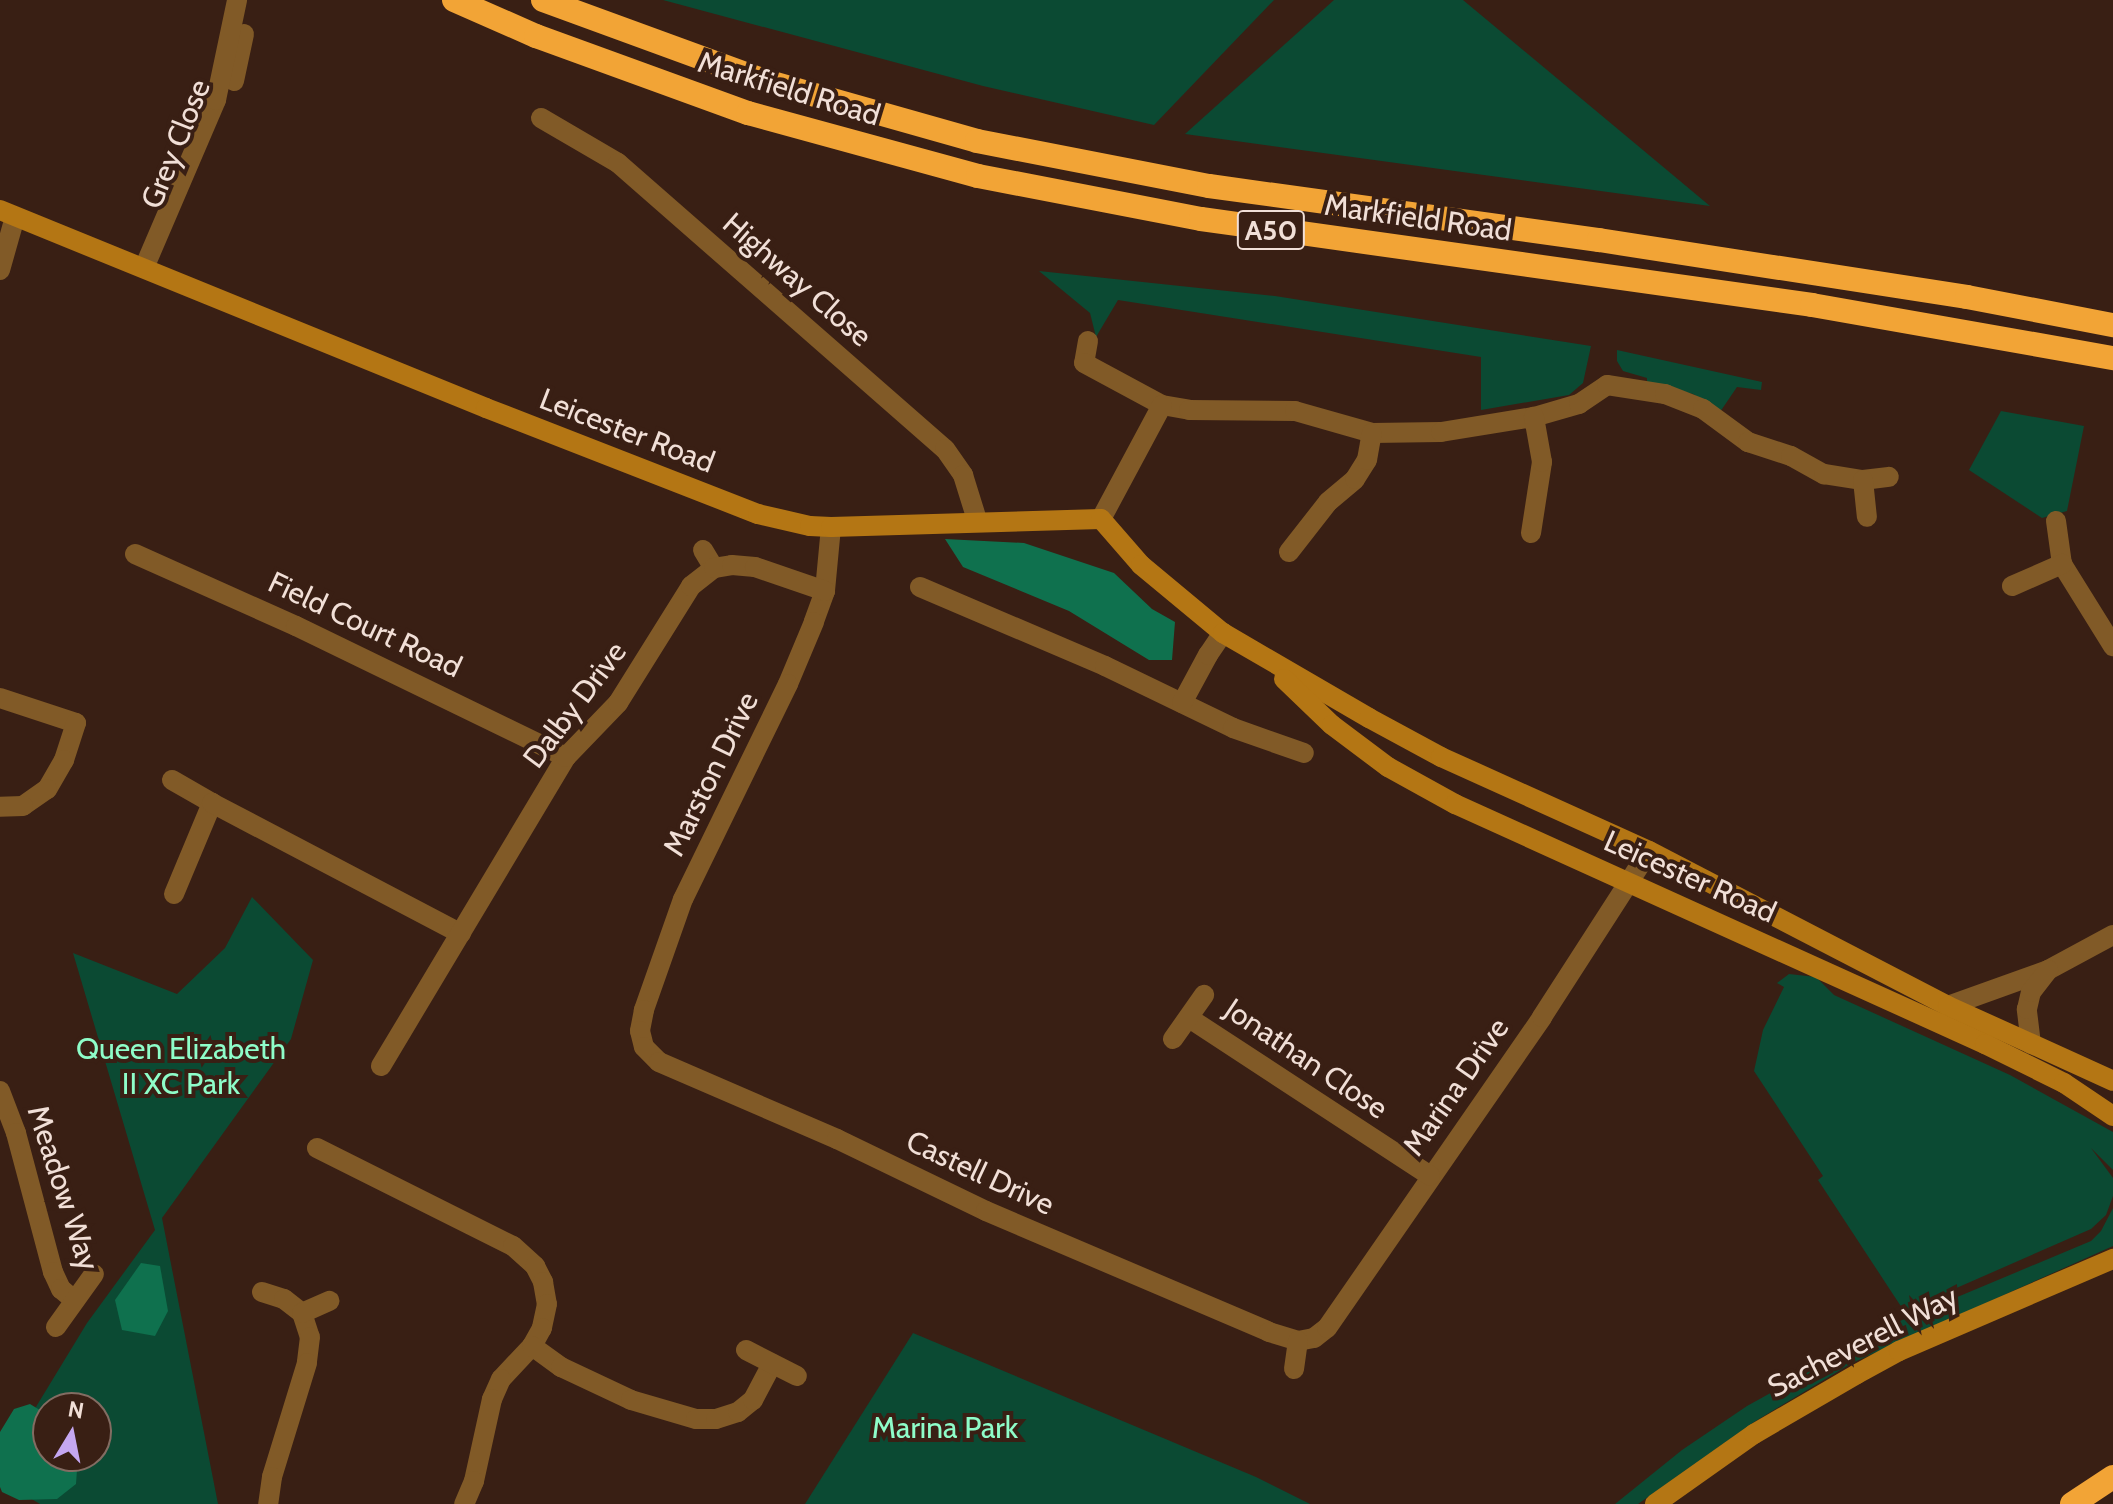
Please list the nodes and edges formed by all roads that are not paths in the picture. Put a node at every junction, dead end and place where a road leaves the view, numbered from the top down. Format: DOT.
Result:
graph roads {
  1 [pos="237,0"];
  2 [pos="454,0"];
  3 [pos="543,0"];
  4 [pos="244,34"];
  5 [pos="541,118"];
  6 [pos="8,213"];
  7 [pos="0,270"];
  8 [pos="150,270"];
  9 [pos="2113,325"];
  10 [pos="1088,341"];
  11 [pos="2113,358"];
  12 [pos="1162,405"];
  13 [pos="1534,417"];
  14 [pos="1372,433"];
  15 [pos="1889,477"];
  16 [pos="1863,480"];
  17 [pos="1867,517"];
  18 [pos="1101,519"];
  19 [pos="977,520"];
  20 [pos="2056,521"];
  21 [pos="831,527"];
  22 [pos="1304,531"];
  23 [pos="1531,533"];
  24 [pos="1321,544"];
  25 [pos="703,550"];
  26 [pos="1289,552"];
  27 [pos="135,554"];
  28 [pos="2062,564"];
  29 [pos="714,568"];
  30 [pos="2012,586"];
  31 [pos="920,587"];
  32 [pos="825,591"];
  33 [pos="1223,633"];
  34 [pos="2111,637"];
  35 [pos="1264,659"];
  36 [pos="0,698"];
  37 [pos="1182,703"];
  38 [pos="1369,718"];
  39 [pos="1410,741"];
  40 [pos="1353,742"];
  41 [pos="1304,753"];
  42 [pos="566,757"];
  43 [pos="1388,767"];
  44 [pos="172,780"];
  45 [pos="212,803"];
  46 [pos="0,807"];
  47 [pos="1649,851"];
  48 [pos="1630,883"];
  49 [pos="174,894"];
  50 [pos="461,934"];
  51 [pos="2113,935"];
  52 [pos="2048,970"];
  53 [pos="1204,995"];
  54 [pos="1948,1006"];
  55 [pos="1189,1018"];
  56 [pos="1173,1039"];
  57 [pos="2031,1044"];
  58 [pos="644,1047"];
  59 [pos="381,1066"];
  60 [pos="2113,1081"];
  61 [pos="0,1091"];
  62 [pos="2113,1116"];
  63 [pos="317,1148"];
  64 [pos="1430,1176"];
  65 [pos="2113,1259"];
  66 [pos="94,1274"];
  67 [pos="262,1292"];
  68 [pos="74,1300"];
  69 [pos="329,1301"];
  70 [pos="302,1313"];
  71 [pos="56,1327"];
  72 [pos="1298,1341"];
  73 [pos="532,1346"];
  74 [pos="746,1350"];
  75 [pos="772,1364"];
  76 [pos="1294,1369"];
  77 [pos="797,1376"];
  78 [pos="2113,1474"];
  79 [pos="2080,1498"];
  80 [pos="268,1504"];
  81 [pos="464,1504"];
  82 [pos="1655,1504"];
  1 -- 8 [label="street"];
  2 -- 11 [label="highway, Markfield Road / A50"];
  3 -- 9 [label="highway, Markfield Road / A50"];
  4 -- 8 [label="street, Grey Close"];
  5 -- 19 [label="street, Highway Close"];
  6 -- 7 [label="street"];
  6 -- 8 [label="street, Leicester Road"];
  8 -- 21 [label="street, Leicester Road"];
  10 -- 12 [label="street"];
  12 -- 14 [label="street"];
  12 -- 18 [label="street"];
  13 -- 14 [label="street"];
  13 -- 16 [label="street"];
  13 -- 23 [label="street"];
  14 -- 22 [label="street"];
  15 -- 16 [label="street"];
  16 -- 17 [label="street"];
  18 -- 19 [label="street, Leicester Road"];
  18 -- 33 [label="street, Leicester Road"];
  19 -- 21 [label="street, Leicester Road"];
  20 -- 28 [label="street"];
  21 -- 32 [label="street, Marston Drive"];
  22 -- 24 [label="street"];
  22 -- 26 [label="street"];
  25 -- 29 [label="street"];
  27 -- 42 [label="street, Field Court Road"];
  28 -- 30 [label="street"];
  28 -- 34 [label="street"];
  29 -- 32 [label="street"];
  29 -- 42 [label="street, Dalby Drive"];
  31 -- 37 [label="street"];
  32 -- 58 [label="street, Marston Drive"];
  33 -- 35 [label="street, Leicester Road"];
  33 -- 37 [label="street"];
  35 -- 38 [label="street, Leicester Road"];
  35 -- 40 [label="street, Leicester Road"];
  36 -- 46 [label="street"];
  37 -- 41 [label="street"];
  38 -- 39 [label="street, Leicester Road"];
  38 -- 40 [label="street"];
  39 -- 43 [label="street"];
  39 -- 47 [label="street, Leicester Road"];
  40 -- 43 [label="street, Leicester Road"];
  42 -- 50 [label="street, Dalby Drive"];
  43 -- 48 [label="street, Leicester Road"];
  44 -- 45 [label="street"];
  45 -- 49 [label="street"];
  45 -- 50 [label="street"];
  47 -- 48 [label="street, Marina Drive"];
  47 -- 54 [label="street, Leicester Road"];
  48 -- 62 [label="street, Leicester Road"];
  48 -- 64 [label="street, Marina Drive"];
  50 -- 59 [label="street, Dalby Drive"];
  51 -- 52 [label="street"];
  52 -- 54 [label="street"];
  52 -- 57 [label="street"];
  53 -- 55 [label="street, Jonathan Close"];
  54 -- 57 [label="street, Leicester Road"];
  55 -- 56 [label="street, Jonathan Close"];
  55 -- 64 [label="street, Jonathan Close"];
  57 -- 60 [label="street, Leicester Road"];
  58 -- 72 [label="street, Castell Drive"];
  61 -- 68 [label="street, Meadow Way"];
  63 -- 73 [label="street"];
  64 -- 72 [label="street, Marina Drive"];
  65 -- 82 [label="street, Sacheverell Way"];
  66 -- 68 [label="street, Meadow Way"];
  67 -- 70 [label="street"];
  68 -- 71 [label="street, Meadow Way"];
  69 -- 70 [label="street"];
  70 -- 80 [label="street"];
  72 -- 76 [label="street"];
  73 -- 75 [label="street"];
  73 -- 81 [label="street"];
  74 -- 75 [label="street"];
  75 -- 77 [label="street"];
  78 -- 79 [label="highway"];
}
